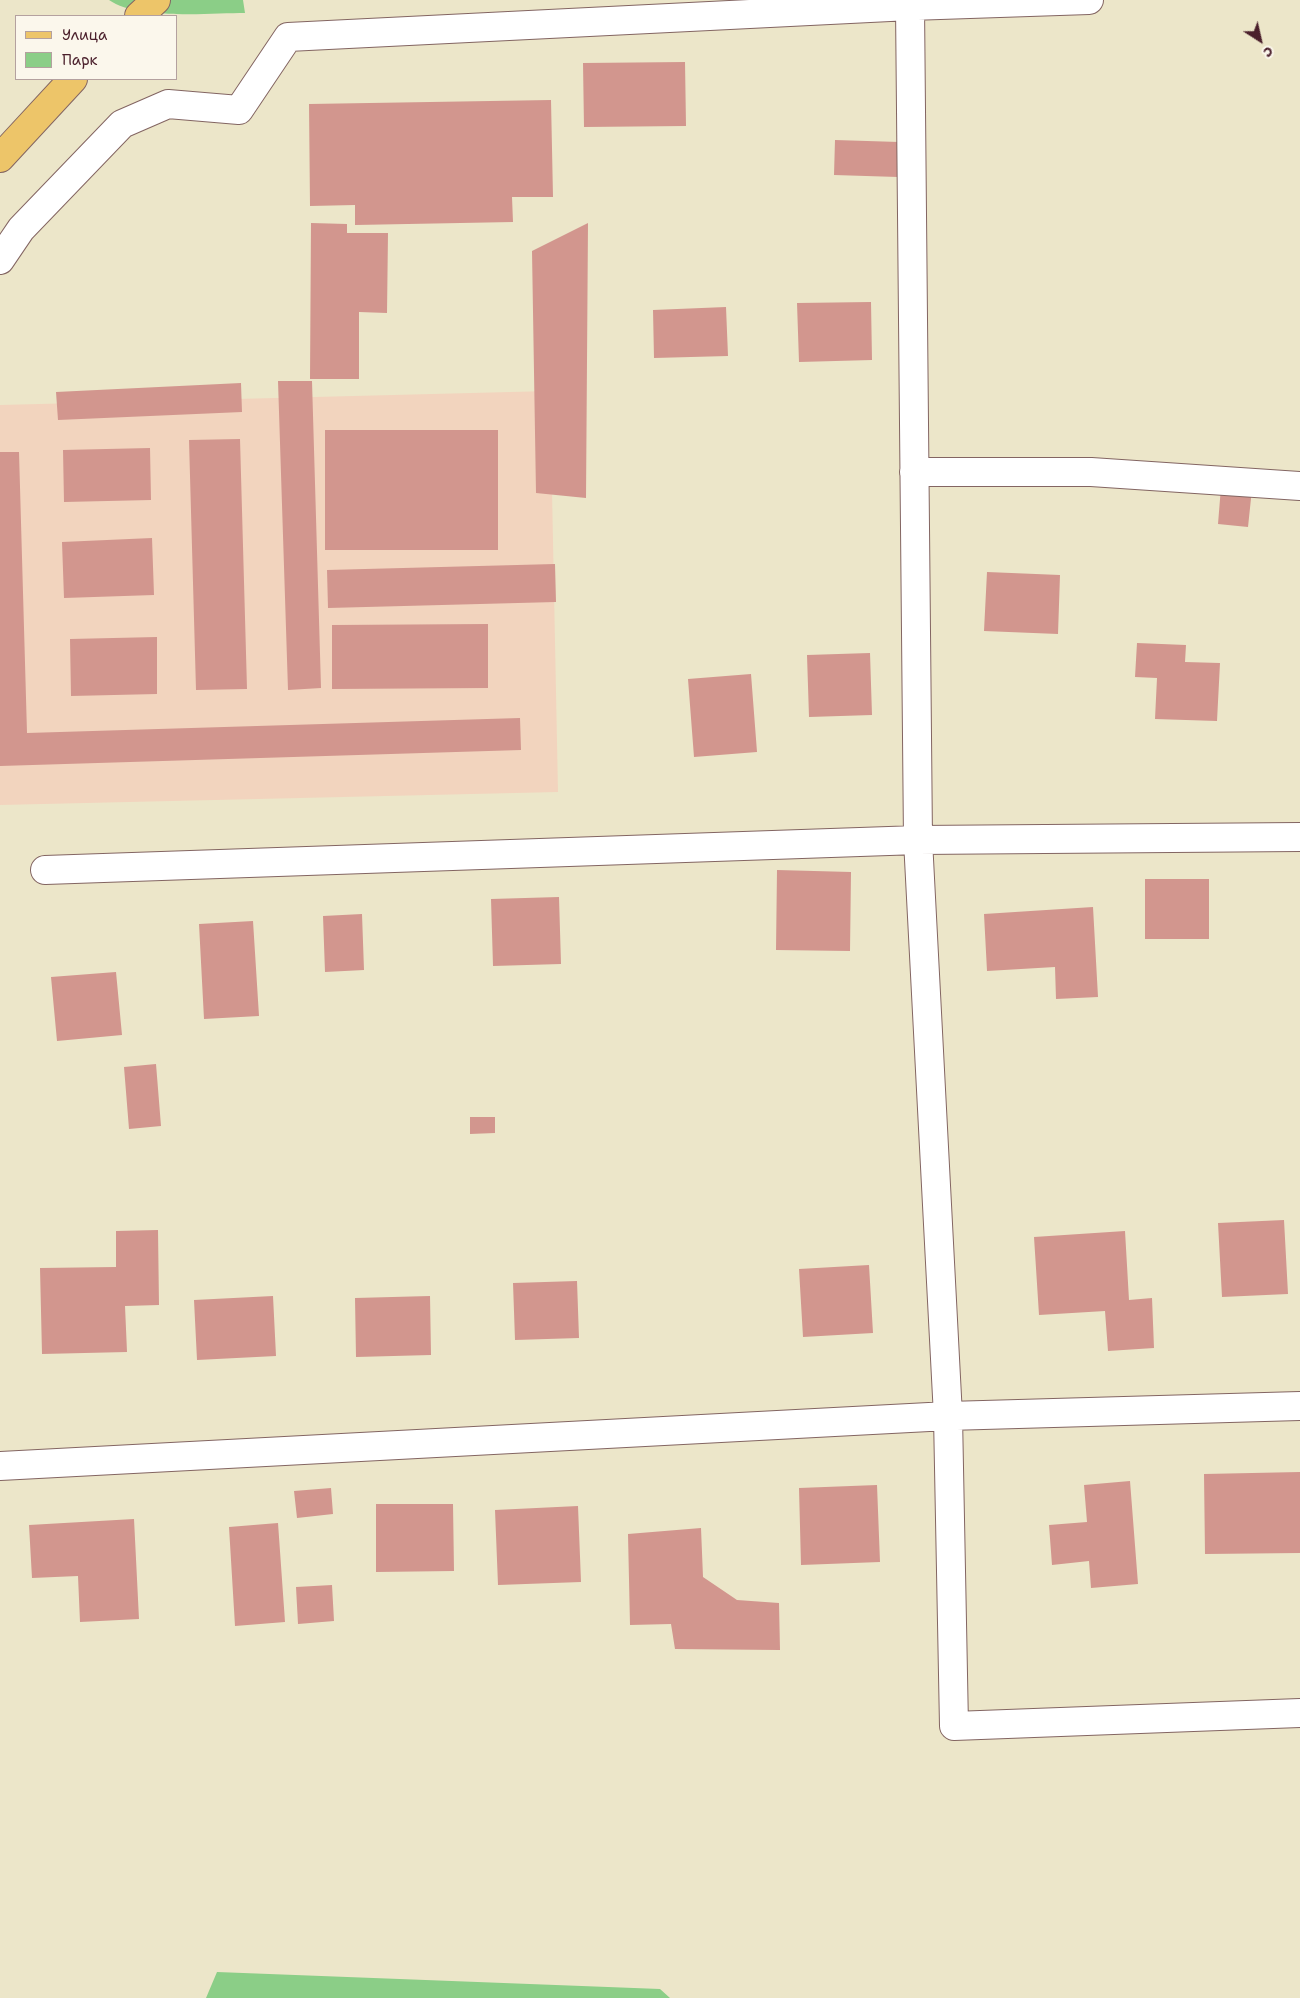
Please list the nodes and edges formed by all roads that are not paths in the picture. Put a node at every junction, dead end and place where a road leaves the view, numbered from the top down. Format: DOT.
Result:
graph roads {
  1 [pos="156,0"];
  2 [pos="1089,0"];
  3 [pos="910,6"];
  4 [pos="140,15"];
  5 [pos="72,80"];
  6 [pos="0,158"];
  7 [pos="0,260"];
  8 [pos="914,472"];
  9 [pos="1300,486"];
  10 [pos="1300,837"];
  11 [pos="918,840"];
  12 [pos="46,870"];
  13 [pos="1300,1406"];
  14 [pos="948,1416"];
  15 [pos="0,1466"];
  16 [pos="1300,1713"];
  1 -- 4 [label="main road"];
  2 -- 3 [label="street"];
  3 -- 7 [label="street"];
  3 -- 8 [label="street"];
  5 -- 6 [label="main road"];
  8 -- 9 [label="street"];
  8 -- 11 [label="street"];
  10 -- 11 [label="street"];
  11 -- 12 [label="street"];
  11 -- 14 [label="street"];
  13 -- 14 [label="street"];
  14 -- 15 [label="street"];
  14 -- 16 [label="street"];
}
